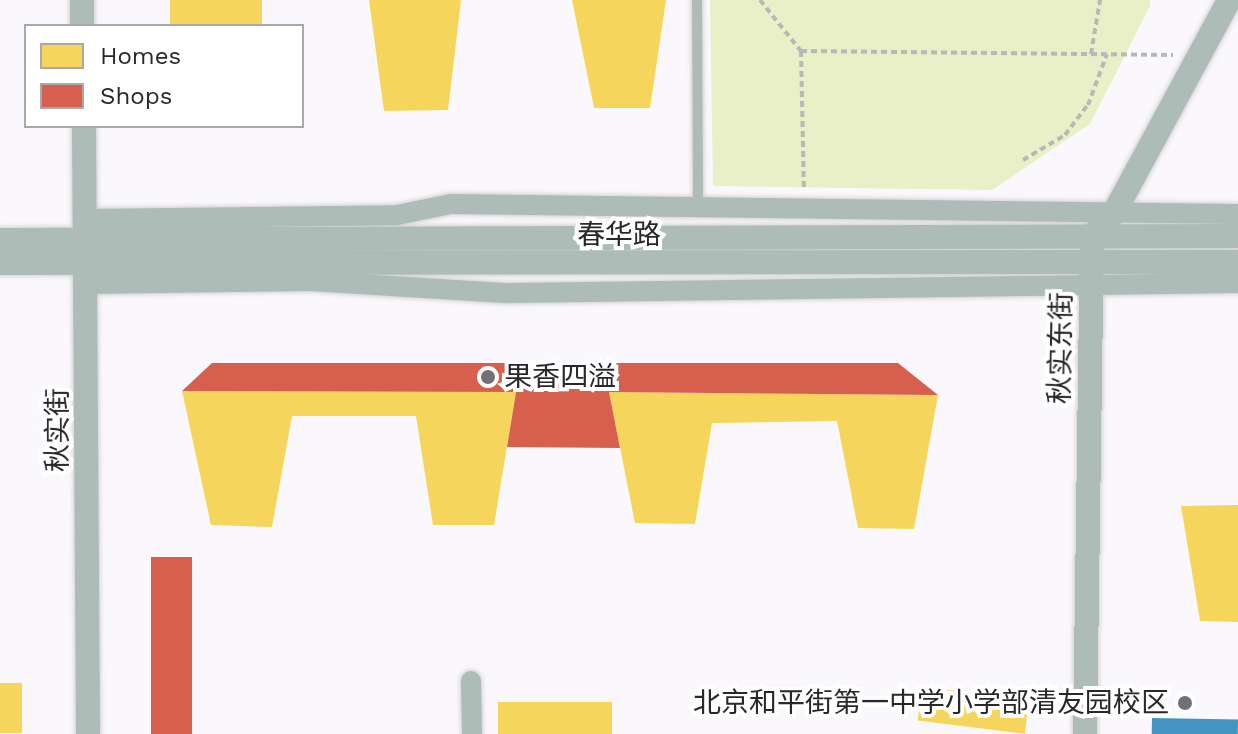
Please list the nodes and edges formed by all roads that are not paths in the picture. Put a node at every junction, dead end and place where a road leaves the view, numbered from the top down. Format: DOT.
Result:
graph roads {
  1 [pos="82,0"];
  2 [pos="697,0"];
  3 [pos="1229,0"];
  4 [pos="82,24"];
  5 [pos="84,128"];
  6 [pos="698,212"];
  7 [pos="1114,213"];
  8 [pos="1238,214"];
  9 [pos="87,228"];
  10 [pos="1092,236"];
  11 [pos="1238,236"];
  12 [pos="0,240"];
  13 [pos="1238,262"];
  14 [pos="0,263"];
  15 [pos="1092,273"];
  16 [pos="87,274"];
  17 [pos="1238,283"];
  18 [pos="471,681"];
  19 [pos="88,734"];
  20 [pos="472,734"];
  21 [pos="1085,734"];
  1 -- 4 [label="street"];
  2 -- 6 [label="lane"];
  3 -- 7 [label="street"];
  5 -- 9 [label="street, 秋实街"];
  6 -- 7 [label="street"];
  6 -- 9 [label="street"];
  7 -- 8 [label="street"];
  7 -- 10 [label="street"];
  9 -- 10 [label="street, 春华路"];
  9 -- 12 [label="street, 春华路"];
  9 -- 16 [label="street, 秋实街"];
  10 -- 11 [label="street, 春华路"];
  10 -- 15 [label="street, 秋实东街"];
  13 -- 15 [label="street, 春华路"];
  14 -- 16 [label="street, 春华路"];
  15 -- 16 [label="street, 春华路"];
  15 -- 17 [label="street"];
  15 -- 21 [label="street, 秋实东街"];
  16 -- 19 [label="street, 秋实街"];
  18 -- 20 [label="street"];
}
